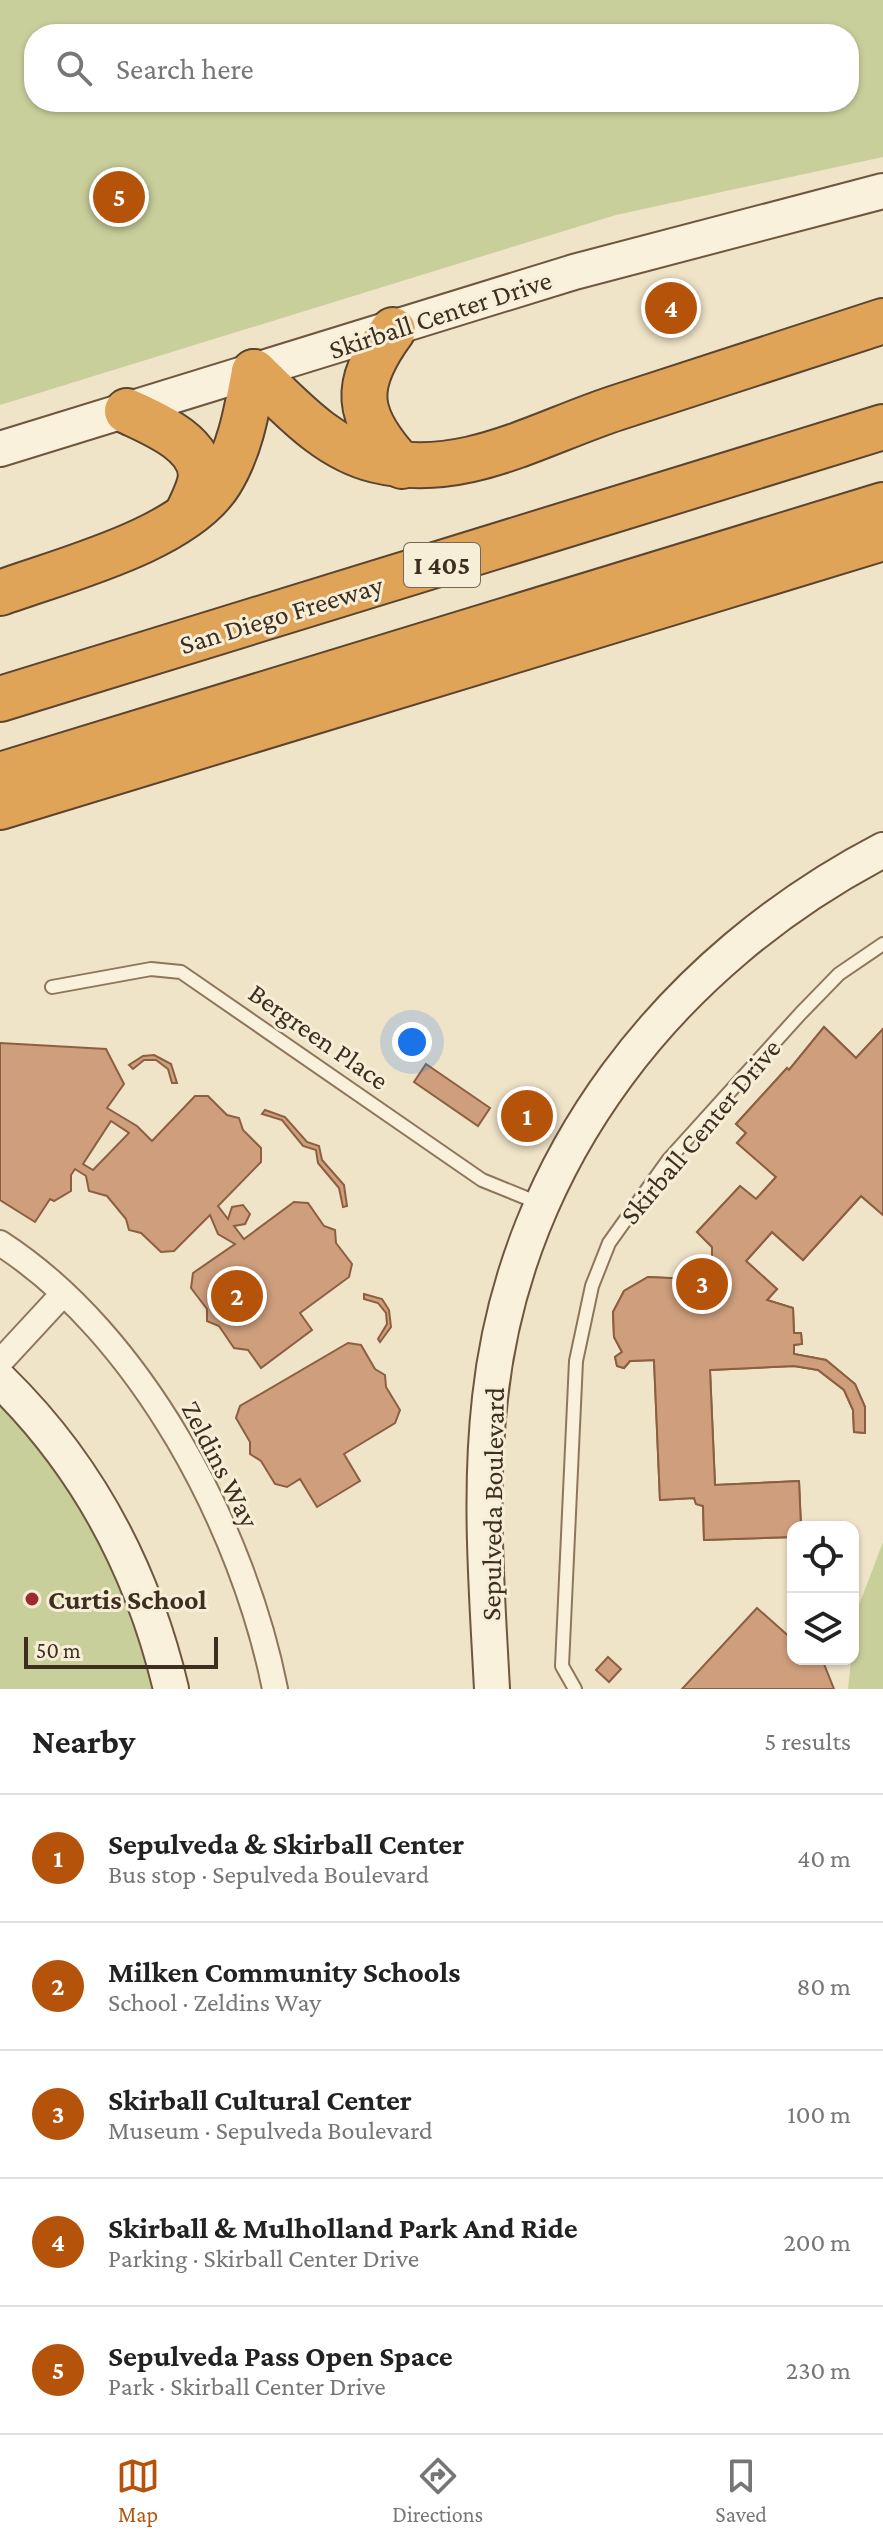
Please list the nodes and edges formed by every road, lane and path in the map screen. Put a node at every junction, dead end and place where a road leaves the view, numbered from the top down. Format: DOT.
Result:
graph roads {
  1 [pos="883,191"];
  2 [pos="883,321"];
  3 [pos="393,330"];
  4 [pos="254,372"];
  5 [pos="127,411"];
  6 [pos="883,427"];
  7 [pos="0,449"];
  8 [pos="402,466"];
  9 [pos="883,505"];
  10 [pos="188,512"];
  11 [pos="883,538"];
  12 [pos="0,593"];
  13 [pos="0,699"];
  14 [pos="0,775"];
  15 [pos="0,807"];
  16 [pos="883,850"];
  17 [pos="883,944"];
  18 [pos="52,987"];
  19 [pos="541,1204"];
  20 [pos="0,1243"];
  21 [pos="62,1295"];
  22 [pos="0,1362"];
  23 [pos="0,1380"];
  24 [pos="171,1689"];
  25 [pos="275,1689"];
  26 [pos="492,1689"];
  27 [pos="575,1689"];
  1 -- 3 [label="main road, Skirball Center Drive"];
  2 -- 8 [label="highway"];
  3 -- 4 [label="main road, Skirball Center Drive"];
  3 -- 8 [label="highway"];
  4 -- 5 [label="main road, Skirball Center Drive"];
  4 -- 8 [label="highway"];
  4 -- 10 [label="highway"];
  5 -- 7 [label="main road, Skirball Center Drive"];
  5 -- 10 [label="highway"];
  6 -- 13 [label="highway, San Diego Freeway / I 405"];
  9 -- 14 [label="highway"];
  10 -- 12 [label="highway"];
  11 -- 15 [label="highway"];
  16 -- 19 [label="main road, Sepulveda Boulevard"];
  17 -- 27 [label="lane, Skirball Center Drive"];
  18 -- 19 [label="lane, Bergreen Place"];
  19 -- 26 [label="main road, Sepulveda Boulevard"];
  20 -- 21 [label="street, Zeldins Way"];
  21 -- 22 [label="street"];
  21 -- 25 [label="street, Zeldins Way"];
  23 -- 24 [label="main road"];
}
